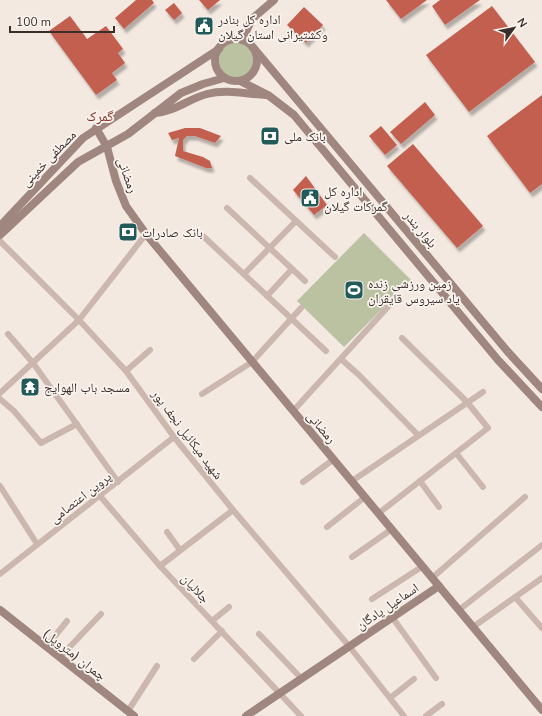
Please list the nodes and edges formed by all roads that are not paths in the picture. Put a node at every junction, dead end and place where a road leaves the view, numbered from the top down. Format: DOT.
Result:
graph roads {
  1 [pos="274,0"];
  2 [pos="242,40"];
  3 [pos="252,46"];
  4 [pos="219,49"];
  5 [pos="224,78"];
  6 [pos="240,81"];
  7 [pos="268,95"];
  8 [pos="155,113"];
  9 [pos="96,128"];
  10 [pos="107,147"];
  11 [pos="250,178"];
  12 [pos="227,208"];
  13 [pos="296,221"];
  14 [pos="0,226"];
  15 [pos="146,234"];
  16 [pos="203,236"];
  17 [pos="1,238"];
  18 [pos="271,247"];
  19 [pos="425,252"];
  20 [pos="335,258"];
  21 [pos="415,260"];
  22 [pos="292,269"];
  23 [pos="244,274"];
  24 [pos="306,281"];
  25 [pos="267,296"];
  26 [pos="396,298"];
  27 [pos="301,308"];
  28 [pos="292,319"];
  29 [pos="79,320"];
  30 [pos="8,334"];
  31 [pos="402,338"];
  32 [pos="150,350"];
  33 [pos="326,351"];
  34 [pos="341,359"];
  35 [pos="252,362"];
  36 [pos="33,363"];
  37 [pos="126,372"];
  38 [pos="542,389"];
  39 [pos="483,392"];
  40 [pos="0,393"];
  41 [pos="202,394"];
  42 [pos="0,399"];
  43 [pos="467,402"];
  44 [pos="542,407"];
  45 [pos="293,411"];
  46 [pos="77,424"];
  47 [pos="418,435"];
  48 [pos="174,437"];
  49 [pos="456,453"];
  50 [pos="334,459"];
  51 [pos="352,481"];
  52 [pos="420,481"];
  53 [pos="118,482"];
  54 [pos="303,482"];
  55 [pos="0,486"];
  56 [pos="483,487"];
  57 [pos="7,496"];
  58 [pos="100,496"];
  59 [pos="366,498"];
  60 [pos="525,498"];
  61 [pos="0,501"];
  62 [pos="439,507"];
  63 [pos="233,510"];
  64 [pos="379,513"];
  65 [pos="327,527"];
  66 [pos="392,529"];
  67 [pos="167,532"];
  68 [pos="37,544"];
  69 [pos="542,545"];
  70 [pos="180,550"];
  71 [pos="352,557"];
  72 [pos="160,566"];
  73 [pos="423,566"];
  74 [pos="0,574"];
  75 [pos="432,578"];
  76 [pos="542,578"];
  77 [pos="439,586"];
  78 [pos="515,597"];
  79 [pos="372,599"];
  80 [pos="229,607"];
  81 [pos="0,610"];
  82 [pos="459,610"];
  83 [pos="101,614"];
  84 [pos="392,617"];
  85 [pos="67,621"];
  86 [pos="212,621"];
  87 [pos="474,627"];
  88 [pos="542,628"];
  89 [pos="222,631"];
  90 [pos="259,634"];
  91 [pos="349,646"];
  92 [pos="46,647"];
  93 [pos="60,657"];
  94 [pos="194,659"];
  95 [pos="157,666"];
  96 [pos="301,678"];
  97 [pos="436,678"];
  98 [pos="414,679"];
  99 [pos="280,692"];
  100 [pos="390,698"];
  101 [pos="442,704"];
  102 [pos="542,710"];
  103 [pos="131,713"];
  104 [pos="246,716"];
  105 [pos="300,716"];
  106 [pos="404,716"];
  107 [pos="426,716"];
  1 -- 2 [label="main road"];
  2 -- 3 [label="main road"];
  2 -- 4 [label="main road"];
  3 -- 6 [label="main road"];
  3 -- 19 [label="main road, بلوار بندر"];
  4 -- 5 [label="main road"];
  4 -- 9 [label="main road, مصطفی خمینی"];
  5 -- 6 [label="main road"];
  5 -- 8 [label="main road, مصطفی خمینی"];
  6 -- 7 [label="main road, بلوار بندر"];
  7 -- 8 [label="main road"];
  7 -- 21 [label="main road, بلوار بندر"];
  8 -- 10 [label="main road, مصطفی خمینی"];
  9 -- 10 [label="main road, رمضانی"];
  9 -- 14 [label="main road, مصطفی خمینی"];
  10 -- 15 [label="main road, رمضانی"];
  10 -- 17 [label="main road, مصطفی خمینی"];
  11 -- 13 [label="street"];
  12 -- 18 [label="street"];
  13 -- 18 [label="street"];
  13 -- 20 [label="street"];
  15 -- 29 [label="street"];
  15 -- 35 [label="main road, رمضانی"];
  16 -- 23 [label="street"];
  17 -- 29 [label="street, شهید میکائیل نجف پور"];
  18 -- 22 [label="street"];
  18 -- 23 [label="street"];
  19 -- 21 [label="main road"];
  19 -- 38 [label="main road, بلوار بندر"];
  21 -- 44 [label="main road, بلوار بندر"];
  22 -- 24 [label="street"];
  22 -- 25 [label="street"];
  23 -- 25 [label="street"];
  25 -- 28 [label="street"];
  26 -- 34 [label="street"];
  27 -- 28 [label="street"];
  28 -- 33 [label="street"];
  28 -- 35 [label="street"];
  29 -- 36 [label="street"];
  29 -- 37 [label="street, شهید میکائیل نجف پور"];
  30 -- 36 [label="street"];
  31 -- 43 [label="street"];
  32 -- 37 [label="street"];
  34 -- 45 [label="street"];
  34 -- 47 [label="street"];
  35 -- 41 [label="street"];
  35 -- 45 [label="main road, رمضانی"];
  36 -- 40 [label="street"];
  36 -- 46 [label="street"];
  37 -- 48 [label="street, شهید میکائیل نجف پور"];
  39 -- 43 [label="street"];
  42 -- 46 [label="street"];
  43 -- 47 [label="street"];
  43 -- 49 [label="street"];
  45 -- 50 [label="main road, رمضانی"];
  46 -- 53 [label="street"];
  47 -- 51 [label="street"];
  48 -- 53 [label="street, پروین اعتصامی"];
  48 -- 63 [label="street, شهید میکائیل نجف پور"];
  49 -- 52 [label="street"];
  49 -- 56 [label="street"];
  50 -- 51 [label="main road, رمضانی"];
  50 -- 54 [label="street"];
  51 -- 59 [label="main road, رمضانی"];
  52 -- 62 [label="street"];
  52 -- 64 [label="street"];
  53 -- 58 [label="street, پروین اعتصامی"];
  55 -- 57 [label="street"];
  57 -- 61 [label="street"];
  57 -- 68 [label="street"];
  58 -- 68 [label="street, پروین اعتصامی"];
  58 -- 72 [label="street, جلالیان"];
  59 -- 64 [label="main road, رمضانی"];
  59 -- 65 [label="street"];
  60 -- 75 [label="street"];
  63 -- 70 [label="street"];
  63 -- 91 [label="street, شهید میکائیل نجف پور"];
  64 -- 66 [label="main road, رمضانی"];
  66 -- 71 [label="street"];
  66 -- 73 [label="main road, رمضانی"];
  67 -- 70 [label="street"];
  68 -- 74 [label="street, پروین اعتصامی"];
  69 -- 82 [label="street"];
  70 -- 72 [label="street"];
  72 -- 86 [label="street, جلالیان"];
  73 -- 75 [label="main road, رمضانی"];
  73 -- 79 [label="street"];
  75 -- 77 [label="main road, رمضانی"];
  76 -- 78 [label="street"];
  77 -- 82 [label="main road, رمضانی"];
  77 -- 84 [label="main road, اسماعیل پادگان"];
  78 -- 87 [label="street"];
  78 -- 88 [label="street"];
  80 -- 86 [label="street"];
  81 -- 92 [label="main road, چمران (متروپل)"];
  82 -- 87 [label="main road, رمضانی"];
  83 -- 93 [label="street"];
  84 -- 91 [label="main road, اسماعیل پادگان"];
  84 -- 97 [label="street"];
  85 -- 92 [label="street"];
  86 -- 89 [label="street, جلالیان"];
  87 -- 102 [label="main road, رمضانی"];
  89 -- 94 [label="street"];
  89 -- 99 [label="street, جلالیان"];
  90 -- 96 [label="street"];
  91 -- 96 [label="main road"];
  91 -- 100 [label="street, شهید میکائیل نجف پور"];
  92 -- 93 [label="main road, چمران (متروپل)"];
  93 -- 103 [label="main road, چمران (متروپل)"];
  95 -- 103 [label="street"];
  96 -- 99 [label="main road"];
  98 -- 100 [label="street"];
  99 -- 104 [label="main road"];
  99 -- 105 [label="street, جلالیان"];
  100 -- 106 [label="street, شهید میکائیل نجف پور"];
  101 -- 107 [label="street"];
}
